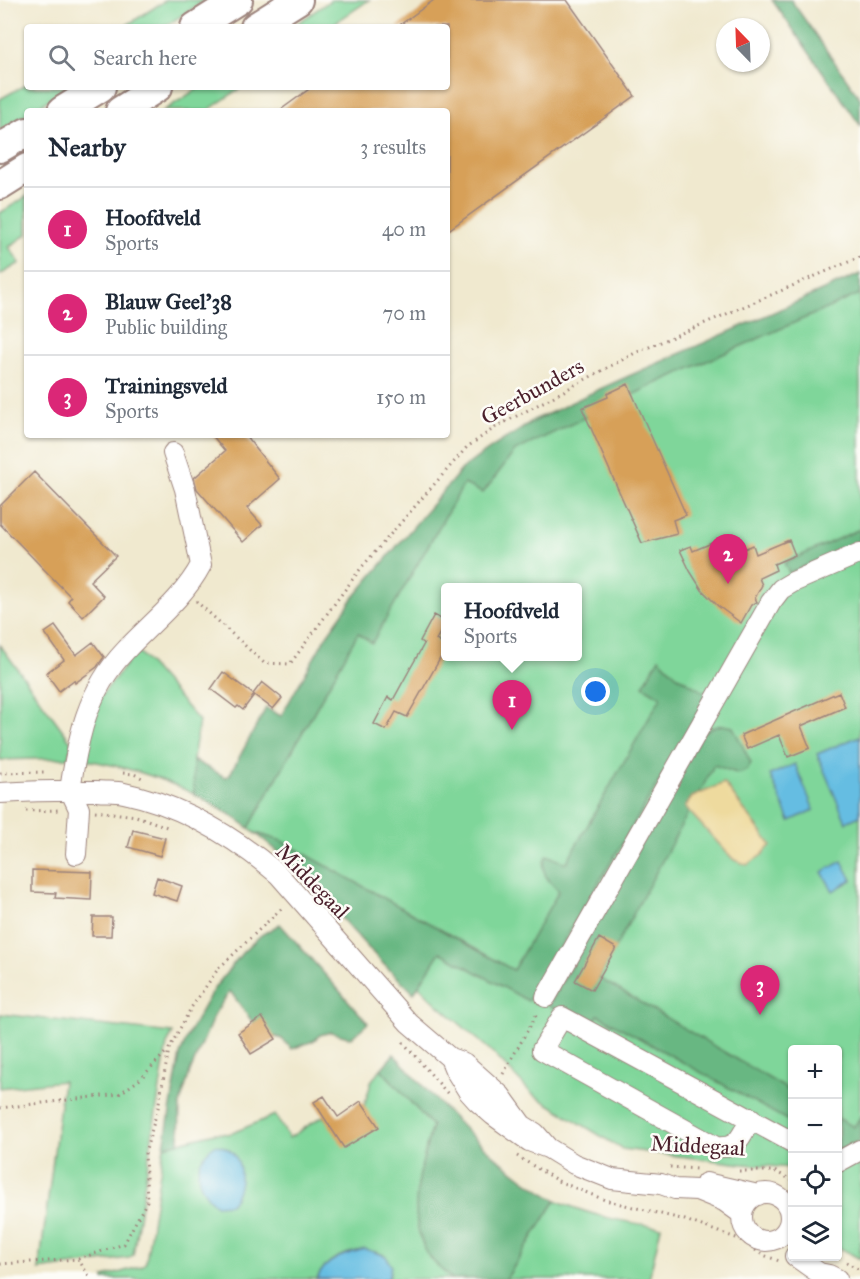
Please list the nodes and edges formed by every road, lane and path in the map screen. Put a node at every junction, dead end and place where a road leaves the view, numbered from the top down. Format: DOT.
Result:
graph roads {
  1 [pos="238,0"];
  2 [pos="298,0"];
  3 [pos="200,24"];
  4 [pos="260,24"];
  5 [pos="96,90"];
  6 [pos="153,90"];
  7 [pos="67,108"];
  8 [pos="125,108"];
  9 [pos="24,134"];
  10 [pos="0,148"];
  11 [pos="24,170"];
  12 [pos="0,185"];
  13 [pos="860,257"];
  14 [pos="173,453"];
  15 [pos="860,552"];
  16 [pos="185,590"];
  17 [pos="0,773"];
  18 [pos="72,780"];
  19 [pos="0,793"];
  20 [pos="79,809"];
  21 [pos="19,811"];
  22 [pos="179,831"];
  23 [pos="76,854"];
  24 [pos="287,904"];
  25 [pos="546,997"];
  26 [pos="169,1049"];
  27 [pos="450,1058"];
  28 [pos="491,1087"];
  29 [pos="0,1108"];
  30 [pos="751,1118"];
  31 [pos="788,1140"];
  32 [pos="548,1148"];
  33 [pos="860,1150"];
  34 [pos="842,1159"];
  35 [pos="701,1169"];
  36 [pos="735,1171"];
  37 [pos="664,1176"];
  38 [pos="788,1180"];
  39 [pos="788,1184"];
  40 [pos="765,1194"];
  41 [pos="788,1212"];
  42 [pos="742,1215"];
  43 [pos="788,1225"];
  44 [pos="767,1241"];
  45 [pos="788,1253"];
  46 [pos="78,1259"];
  47 [pos="801,1261"];
  48 [pos="818,1261"];
  49 [pos="0,1264"];
  50 [pos="833,1277"];
  51 [pos="91,1279"];
  1 -- 3 [label="highway"];
  2 -- 4 [label="highway"];
  5 -- 7 [label="highway"];
  6 -- 8 [label="highway"];
  9 -- 10 [label="highway"];
  11 -- 12 [label="highway"];
  13 -- 16 [label="path, Geerbunders"];
  14 -- 16 [label="street"];
  15 -- 25 [label="street"];
  16 -- 18 [label="street"];
  17 -- 18 [label="path"];
  18 -- 19 [label="street, Middegaal"];
  18 -- 20 [label="street"];
  18 -- 27 [label="street, Middegaal"];
  20 -- 21 [label="path"];
  20 -- 22 [label="path"];
  20 -- 23 [label="street"];
  24 -- 26 [label="path"];
  25 -- 28 [label="path"];
  26 -- 29 [label="path"];
  26 -- 46 [label="path"];
  27 -- 28 [label="street, Middegaal"];
  27 -- 32 [label="street, Middegaal"];
  28 -- 32 [label="street, Middegaal"];
  30 -- 30 [label="street"];
  30 -- 31 [label="street"];
  32 -- 37 [label="street, Middegaal"];
  33 -- 34 [label="street"];
  35 -- 37 [label="path, Middegaal"];
  36 -- 38 [label="path, Middegaal"];
  37 -- 40 [label="street, Middegaal"];
  37 -- 42 [label="street, Middegaal"];
  39 -- 40 [label="street"];
  40 -- 41 [label="street"];
  40 -- 42 [label="street"];
  42 -- 44 [label="street"];
  43 -- 44 [label="street"];
  44 -- 45 [label="street"];
  46 -- 49 [label="path"];
  46 -- 51 [label="path"];
  47 -- 50 [label="street"];
  48 -- 50 [label="street"];
}
